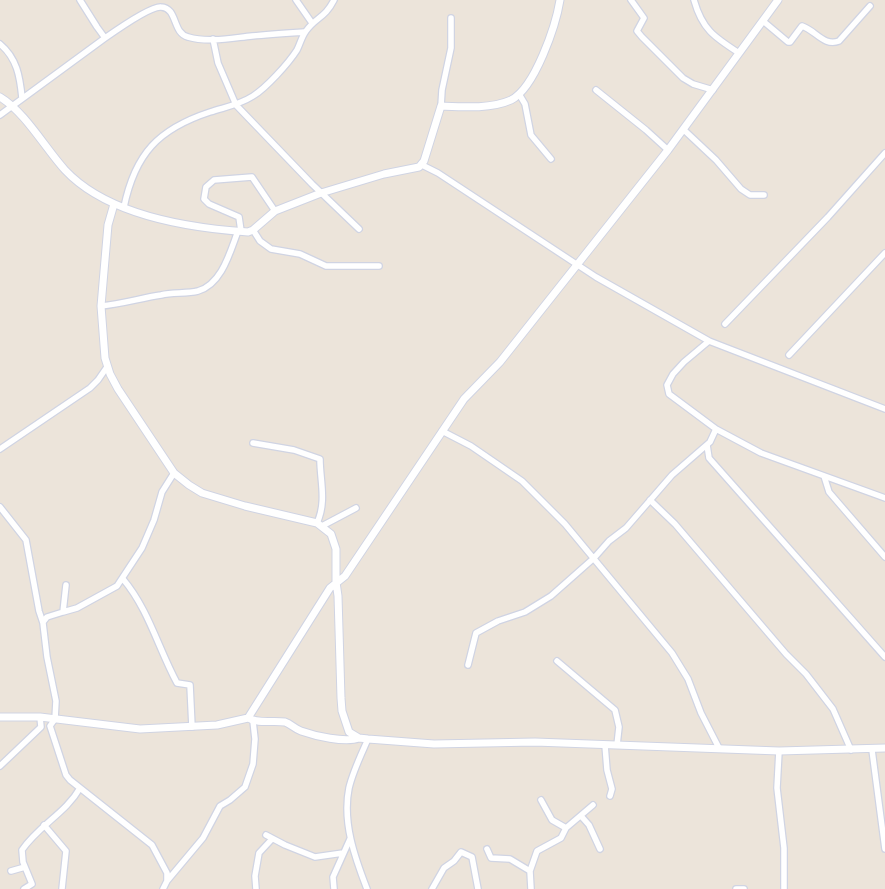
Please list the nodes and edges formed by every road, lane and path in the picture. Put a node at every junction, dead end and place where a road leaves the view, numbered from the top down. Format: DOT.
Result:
graph roads {
  1 [pos="80,0"];
  2 [pos="296,0"];
  3 [pos="334,0"];
  4 [pos="560,0"];
  5 [pos="631,0"];
  6 [pos="694,0"];
  7 [pos="778,0"];
  8 [pos="870,6"];
  9 [pos="450,18"];
  10 [pos="763,21"];
  11 [pos="312,24"];
  12 [pos="304,32"];
  13 [pos="105,38"];
  14 [pos="213,39"];
  15 [pos="0,44"];
  16 [pos="739,53"];
  17 [pos="596,90"];
  18 [pos="713,90"];
  19 [pos="519,94"];
  20 [pos="0,97"];
  21 [pos="22,98"];
  22 [pos="236,105"];
  23 [pos="11,106"];
  24 [pos="441,106"];
  25 [pos="0,115"];
  26 [pos="684,130"];
  27 [pos="668,150"];
  28 [pos="885,152"];
  29 [pos="550,159"];
  30 [pos="422,165"];
  31 [pos="321,192"];
  32 [pos="764,195"];
  33 [pos="114,204"];
  34 [pos="124,207"];
  35 [pos="274,211"];
  36 [pos="360,229"];
  37 [pos="253,230"];
  38 [pos="239,231"];
  39 [pos="885,253"];
  40 [pos="576,264"];
  41 [pos="380,266"];
  42 [pos="101,306"];
  43 [pos="725,324"];
  44 [pos="709,341"];
  45 [pos="789,354"];
  46 [pos="107,367"];
  47 [pos="885,409"];
  48 [pos="716,429"];
  49 [pos="442,430"];
  50 [pos="253,443"];
  51 [pos="707,445"];
  52 [pos="0,449"];
  53 [pos="174,473"];
  54 [pos="824,476"];
  55 [pos="885,498"];
  56 [pos="650,500"];
  57 [pos="0,507"];
  58 [pos="356,508"];
  59 [pos="320,524"];
  60 [pos="885,557"];
  61 [pos="594,558"];
  62 [pos="123,579"];
  63 [pos="336,582"];
  64 [pos="66,585"];
  65 [pos="326,594"];
  66 [pos="338,596"];
  67 [pos="62,612"];
  68 [pos="43,622"];
  69 [pos="885,657"];
  70 [pos="557,661"];
  71 [pos="468,665"];
  72 [pos="0,717"];
  73 [pos="40,717"];
  74 [pos="55,719"];
  75 [pos="250,719"];
  76 [pos="192,727"];
  77 [pos="359,738"];
  78 [pos="368,739"];
  79 [pos="617,744"];
  80 [pos="604,745"];
  81 [pos="719,748"];
  82 [pos="885,748"];
  83 [pos="851,750"];
  84 [pos="872,750"];
  85 [pos="780,751"];
  86 [pos="0,766"];
  87 [pos="80,788"];
  88 [pos="610,796"];
  89 [pos="541,800"];
  90 [pos="593,805"];
  91 [pos="581,816"];
  92 [pos="44,825"];
  93 [pos="566,828"];
  94 [pos="266,834"];
  95 [pos="272,839"];
  96 [pos="350,839"];
  97 [pos="487,849"];
  98 [pos="600,849"];
  99 [pos="885,849"];
  100 [pos="343,853"];
  101 [pos="25,867"];
  102 [pos="11,871"];
  103 [pos="530,871"];
  104 [pos="167,881"];
  105 [pos="24,889"];
  106 [pos="62,889"];
  107 [pos="163,889"];
  108 [pos="256,889"];
  109 [pos="334,889"];
  110 [pos="367,889"];
  111 [pos="432,889"];
  112 [pos="478,889"];
  113 [pos="531,889"];
  114 [pos="736,889"];
  115 [pos="744,889"];
  116 [pos="784,889"];
  1 -- 13 [label="street"];
  2 -- 11 [label="street"];
  3 -- 11 [label="street"];
  4 -- 19 [label="street"];
  5 -- 18 [label="street"];
  6 -- 16 [label="street"];
  7 -- 10 [label="street"];
  8 -- 10 [label="street"];
  9 -- 24 [label="street"];
  10 -- 16 [label="street"];
  11 -- 12 [label="street"];
  12 -- 14 [label="street"];
  12 -- 22 [label="street"];
  13 -- 14 [label="street"];
  13 -- 21 [label="street"];
  14 -- 22 [label="street"];
  15 -- 21 [label="street"];
  16 -- 18 [label="street"];
  17 -- 27 [label="street"];
  18 -- 26 [label="street"];
  19 -- 24 [label="street"];
  19 -- 29 [label="street"];
  20 -- 23 [label="street"];
  21 -- 23 [label="street"];
  22 -- 31 [label="street"];
  22 -- 34 [label="street"];
  23 -- 25 [label="street"];
  23 -- 33 [label="street"];
  24 -- 30 [label="street"];
  26 -- 27 [label="street"];
  26 -- 32 [label="street"];
  27 -- 40 [label="street"];
  28 -- 43 [label="street"];
  30 -- 31 [label="street"];
  30 -- 40 [label="street"];
  31 -- 35 [label="street"];
  31 -- 36 [label="street"];
  33 -- 34 [label="street"];
  33 -- 42 [label="street"];
  34 -- 38 [label="street"];
  35 -- 37 [label="street"];
  35 -- 38 [label="street"];
  37 -- 38 [label="street"];
  37 -- 41 [label="street"];
  38 -- 42 [label="street"];
  39 -- 45 [label="street"];
  40 -- 44 [label="street"];
  40 -- 49 [label="street"];
  42 -- 46 [label="street"];
  44 -- 47 [label="street"];
  44 -- 48 [label="street"];
  46 -- 52 [label="street"];
  46 -- 53 [label="street"];
  48 -- 51 [label="street"];
  48 -- 54 [label="street"];
  49 -- 61 [label="street"];
  49 -- 63 [label="street"];
  50 -- 59 [label="street"];
  51 -- 56 [label="street"];
  51 -- 69 [label="street"];
  53 -- 59 [label="street"];
  53 -- 62 [label="street"];
  54 -- 55 [label="street"];
  54 -- 60 [label="street"];
  56 -- 61 [label="street"];
  56 -- 83 [label="street"];
  57 -- 68 [label="street"];
  58 -- 59 [label="street"];
  59 -- 63 [label="street"];
  61 -- 71 [label="street"];
  61 -- 81 [label="street"];
  62 -- 67 [label="street"];
  62 -- 76 [label="street"];
  63 -- 65 [label="street"];
  63 -- 66 [label="street"];
  64 -- 67 [label="street"];
  65 -- 66 [label="street"];
  65 -- 75 [label="street"];
  66 -- 77 [label="street"];
  67 -- 68 [label="street"];
  68 -- 74 [label="street"];
  70 -- 79 [label="street"];
  72 -- 73 [label="street"];
  73 -- 74 [label="street"];
  73 -- 86 [label="street"];
  74 -- 76 [label="street"];
  74 -- 87 [label="street"];
  75 -- 76 [label="street"];
  75 -- 77 [label="street"];
  75 -- 104 [label="street"];
  77 -- 78 [label="street"];
  78 -- 80 [label="street"];
  78 -- 96 [label="street"];
  79 -- 80 [label="street"];
  79 -- 81 [label="street"];
  80 -- 88 [label="street"];
  81 -- 85 [label="street"];
  82 -- 84 [label="street"];
  83 -- 84 [label="street"];
  83 -- 85 [label="street"];
  84 -- 99 [label="street"];
  85 -- 116 [label="street"];
  87 -- 92 [label="street"];
  87 -- 104 [label="street"];
  89 -- 93 [label="street"];
  90 -- 91 [label="street"];
  91 -- 93 [label="street"];
  91 -- 98 [label="street"];
  92 -- 101 [label="street"];
  92 -- 106 [label="street"];
  93 -- 103 [label="street"];
  94 -- 95 [label="street"];
  95 -- 100 [label="street"];
  95 -- 108 [label="street"];
  96 -- 100 [label="street"];
  96 -- 110 [label="street"];
  97 -- 103 [label="street"];
  100 -- 109 [label="street"];
  101 -- 102 [label="street"];
  101 -- 105 [label="street"];
  103 -- 113 [label="street"];
  104 -- 107 [label="street"];
  111 -- 112 [label="street"];
  114 -- 115 [label="street"];
}
